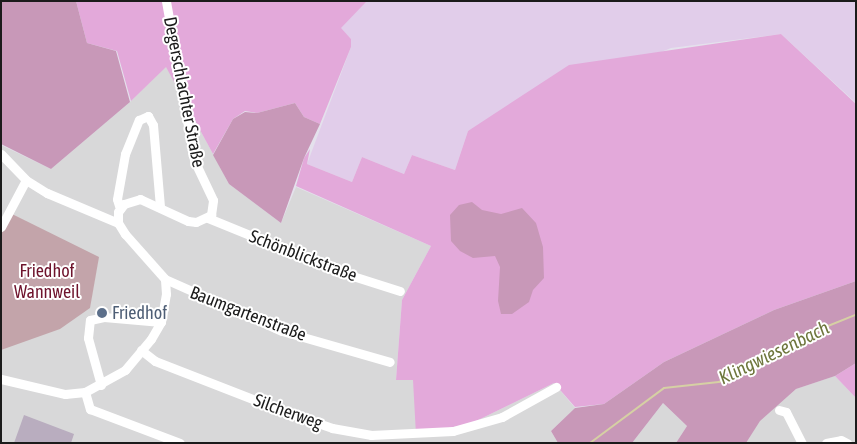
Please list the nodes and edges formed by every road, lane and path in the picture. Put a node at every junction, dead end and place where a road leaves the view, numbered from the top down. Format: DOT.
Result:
graph roads {
  1 [pos="166,1"];
  2 [pos="1,154"];
  3 [pos="26,180"];
  4 [pos="160,207"];
  5 [pos="120,209"];
  6 [pos="208,218"];
  7 [pos="118,223"];
  8 [pos="1,227"];
  9 [pos="165,279"];
  10 [pos="400,291"];
  11 [pos="161,322"];
  12 [pos="140,350"];
  13 [pos="390,362"];
  14 [pos="1,379"];
  15 [pos="101,385"];
  16 [pos="556,387"];
  17 [pos="85,392"];
  18 [pos="779,410"];
  19 [pos="180,443"];
  20 [pos="802,443"];
  21 [pos="826,443"];
  22 [pos="847,443"];
  1 -- 6 [label="street, Degerschlachter Straße"];
  2 -- 3 [label="street"];
  3 -- 7 [label="street"];
  3 -- 8 [label="street"];
  4 -- 5 [label="street"];
  4 -- 5 [label="street"];
  4 -- 6 [label="street"];
  5 -- 7 [label="street"];
  6 -- 10 [label="street, Schönblickstraße"];
  7 -- 9 [label="street"];
  9 -- 11 [label="street"];
  9 -- 13 [label="street, Baumgartenstraße"];
  11 -- 12 [label="street"];
  11 -- 15 [label="street"];
  12 -- 15 [label="street"];
  12 -- 16 [label="street, Silcherweg"];
  14 -- 17 [label="street"];
  15 -- 17 [label="street"];
  17 -- 19 [label="street"];
  18 -- 20 [label="street"];
  21 -- 22 [label="street"];
}
